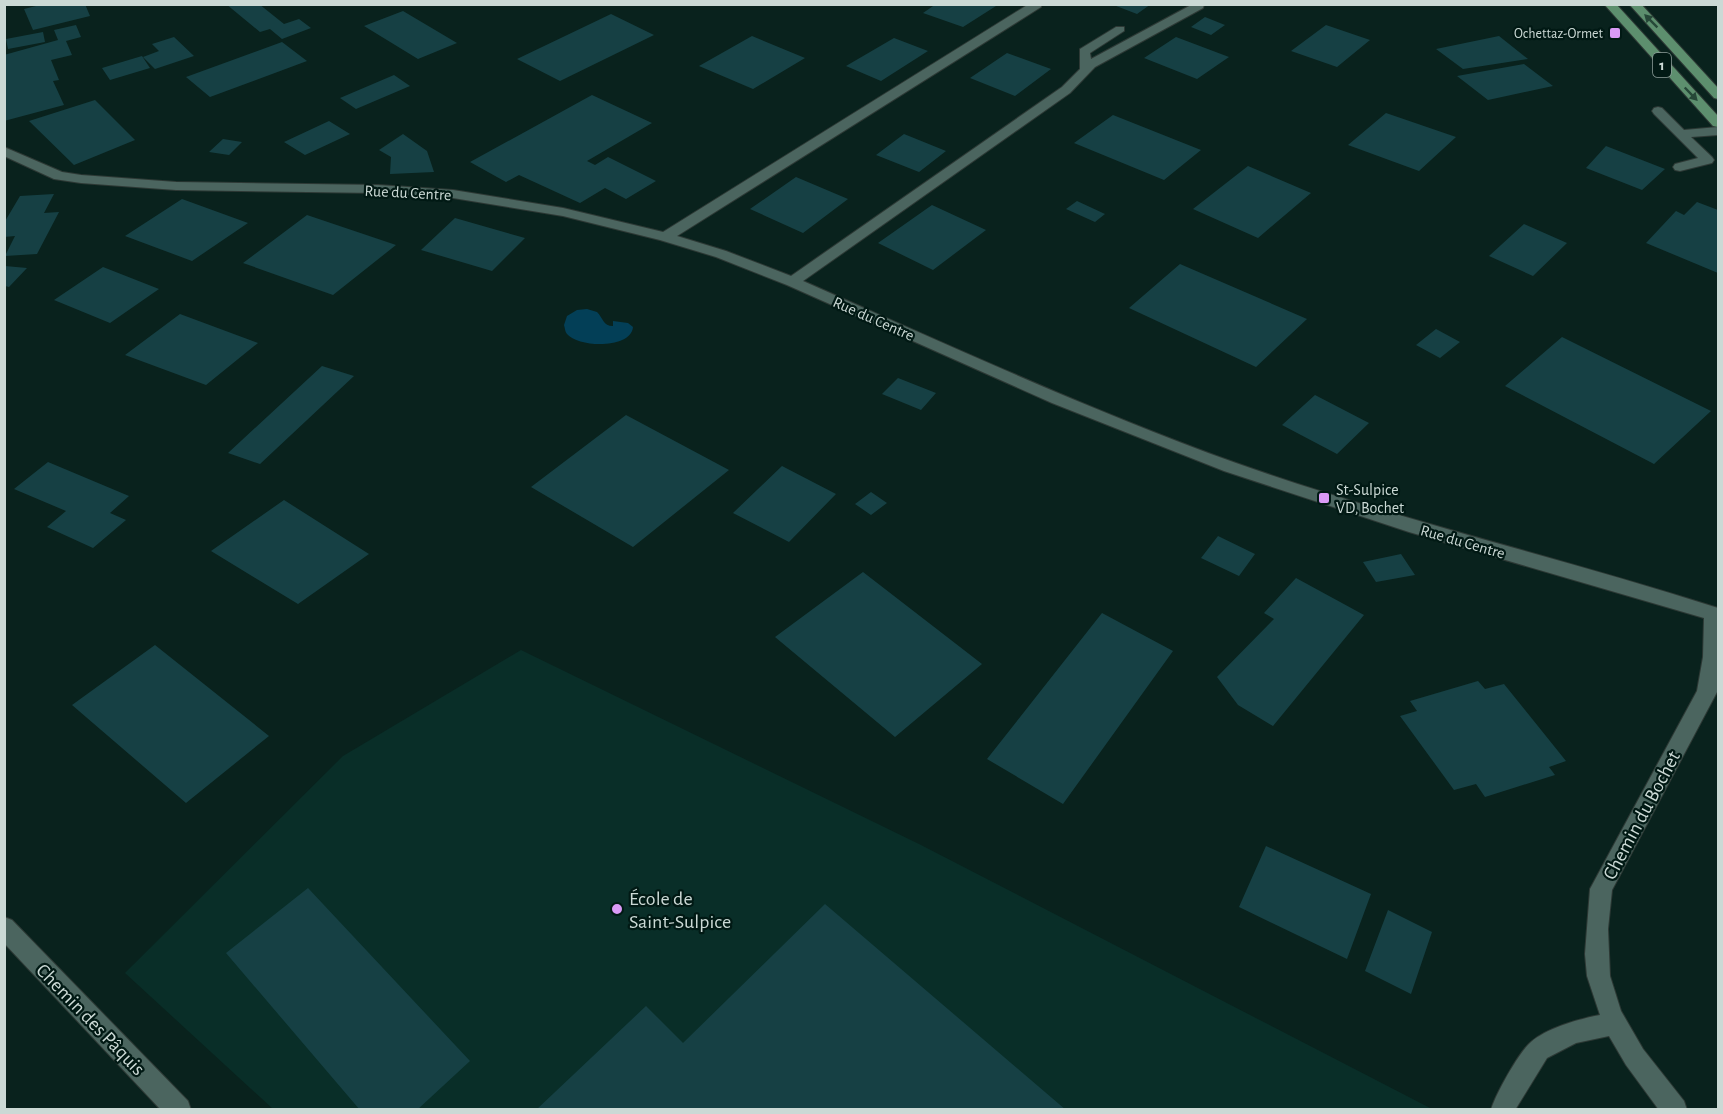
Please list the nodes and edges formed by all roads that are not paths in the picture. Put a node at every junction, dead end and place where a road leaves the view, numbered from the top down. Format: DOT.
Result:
graph roads {
  1 [pos="1035,4"];
  2 [pos="1609,4"];
  3 [pos="1634,4"];
  4 [pos="1199,6"];
  5 [pos="1120,29"];
  6 [pos="1086,69"];
  7 [pos="1719,95"];
  8 [pos="1658,111"];
  9 [pos="1719,123"];
  10 [pos="1719,131"];
  11 [pos="1680,134"];
  12 [pos="4,151"];
  13 [pos="1680,167"];
  14 [pos="665,237"];
  15 [pos="792,282"];
  16 [pos="1716,614"];
  17 [pos="4,927"];
  18 [pos="1616,1023"];
  19 [pos="179,1110"];
  20 [pos="1503,1110"];
  21 [pos="1675,1110"];
  1 -- 14 [label="street"];
  2 -- 9 [label="main road, 1, one-way"];
  7 -- 3 [label="main road, 1, one-way"];
  4 -- 6 [label="street"];
  5 -- 6 [label="street"];
  6 -- 15 [label="street"];
  8 -- 11 [label="street"];
  10 -- 11 [label="street"];
  11 -- 13 [label="street"];
  12 -- 14 [label="street, Rue du Centre"];
  14 -- 15 [label="street, Rue du Centre"];
  15 -- 16 [label="street, Rue du Centre"];
  16 -- 18 [label="street, Chemin du Bochet"];
  17 -- 19 [label="street, Chemin des Pâquis"];
  18 -- 20 [label="street"];
  18 -- 21 [label="street, Chemin du Bochet"];
}
